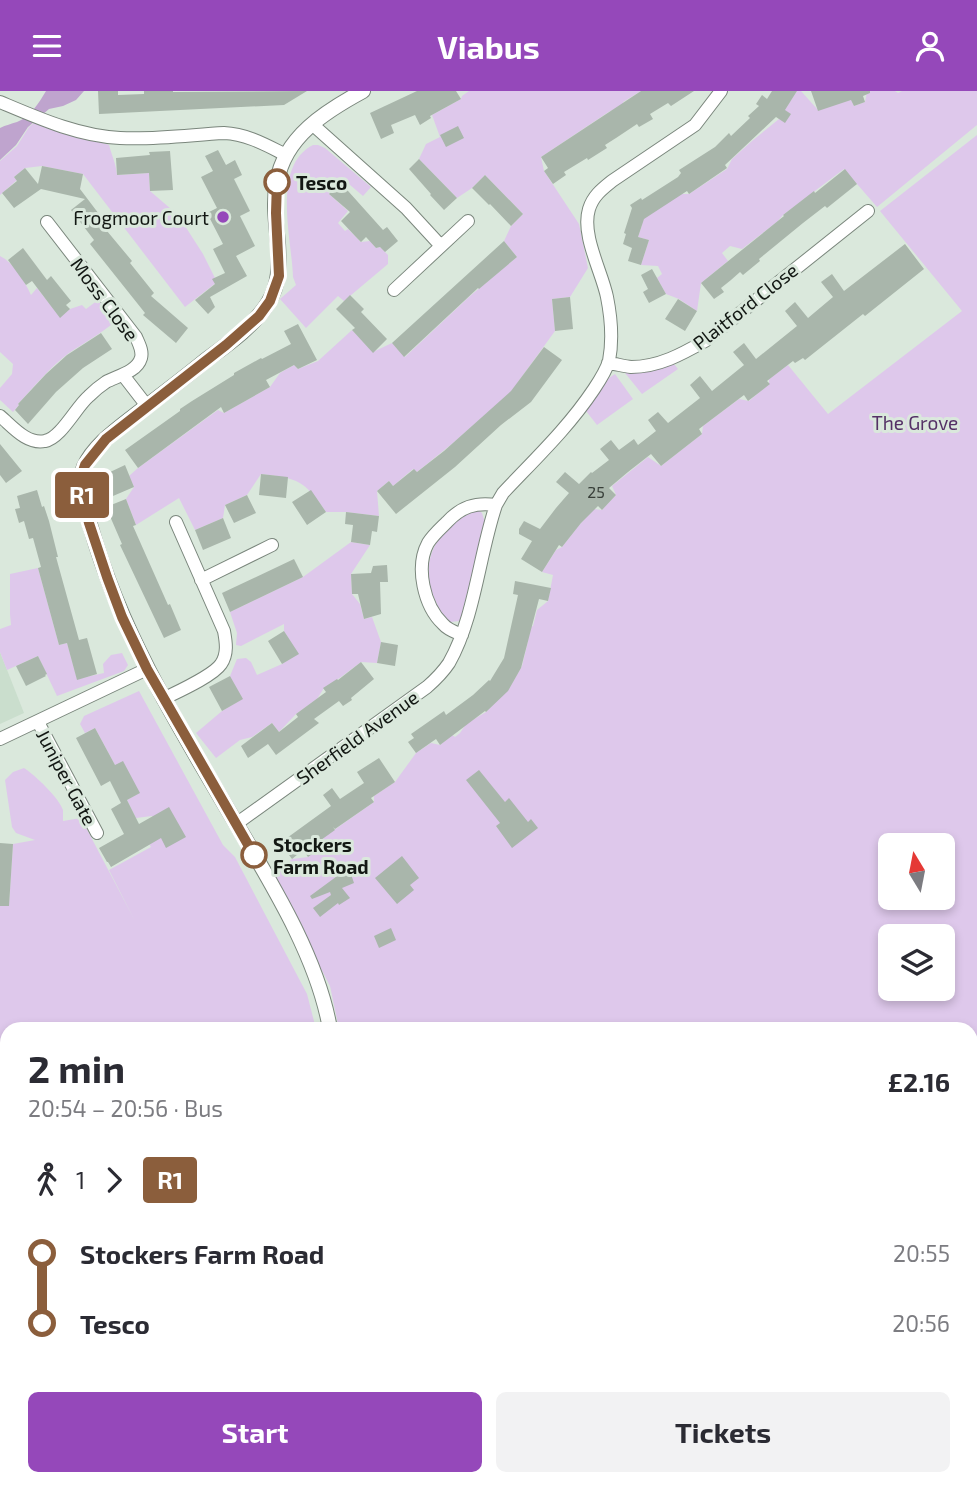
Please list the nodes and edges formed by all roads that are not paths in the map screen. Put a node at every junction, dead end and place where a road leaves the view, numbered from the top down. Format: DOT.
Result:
graph roads {
  1 [pos="363,91"];
  2 [pos="721,91"];
  3 [pos="0,102"];
  4 [pos="312,124"];
  5 [pos="286,155"];
  6 [pos="868,211"];
  7 [pos="468,221"];
  8 [pos="47,222"];
  9 [pos="441,246"];
  10 [pos="394,290"];
  11 [pos="608,363"];
  12 [pos="123,375"];
  13 [pos="147,406"];
  14 [pos="0,416"];
  15 [pos="496,505"];
  16 [pos="176,522"];
  17 [pos="272,545"];
  18 [pos="201,580"];
  19 [pos="462,635"];
  20 [pos="147,669"];
  21 [pos="163,699"];
  22 [pos="38,722"];
  23 [pos="0,739"];
  24 [pos="236,824"];
  25 [pos="97,832"];
  26 [pos="328,1022"];
  1 -- 4 [label="street"];
  2 -- 11 [label="street, Sherfield Avenue"];
  3 -- 5 [label="street"];
  4 -- 5 [label="street"];
  4 -- 9 [label="street"];
  5 -- 13 [label="street"];
  6 -- 11 [label="street, Plaitford Close"];
  7 -- 9 [label="street"];
  8 -- 12 [label="street, Moss Close"];
  9 -- 10 [label="street"];
  11 -- 15 [label="street, Sherfield Avenue"];
  12 -- 13 [label="street"];
  12 -- 14 [label="street"];
  13 -- 20 [label="street"];
  15 -- 19 [label="street, Sherfield Avenue"];
  15 -- 19 [label="street"];
  16 -- 18 [label="street"];
  17 -- 18 [label="street"];
  18 -- 21 [label="street"];
  19 -- 24 [label="street, Sherfield Avenue"];
  20 -- 21 [label="street"];
  20 -- 22 [label="street"];
  21 -- 24 [label="street"];
  22 -- 23 [label="street"];
  22 -- 25 [label="street, Juniper Gate"];
  24 -- 26 [label="street"];
}
